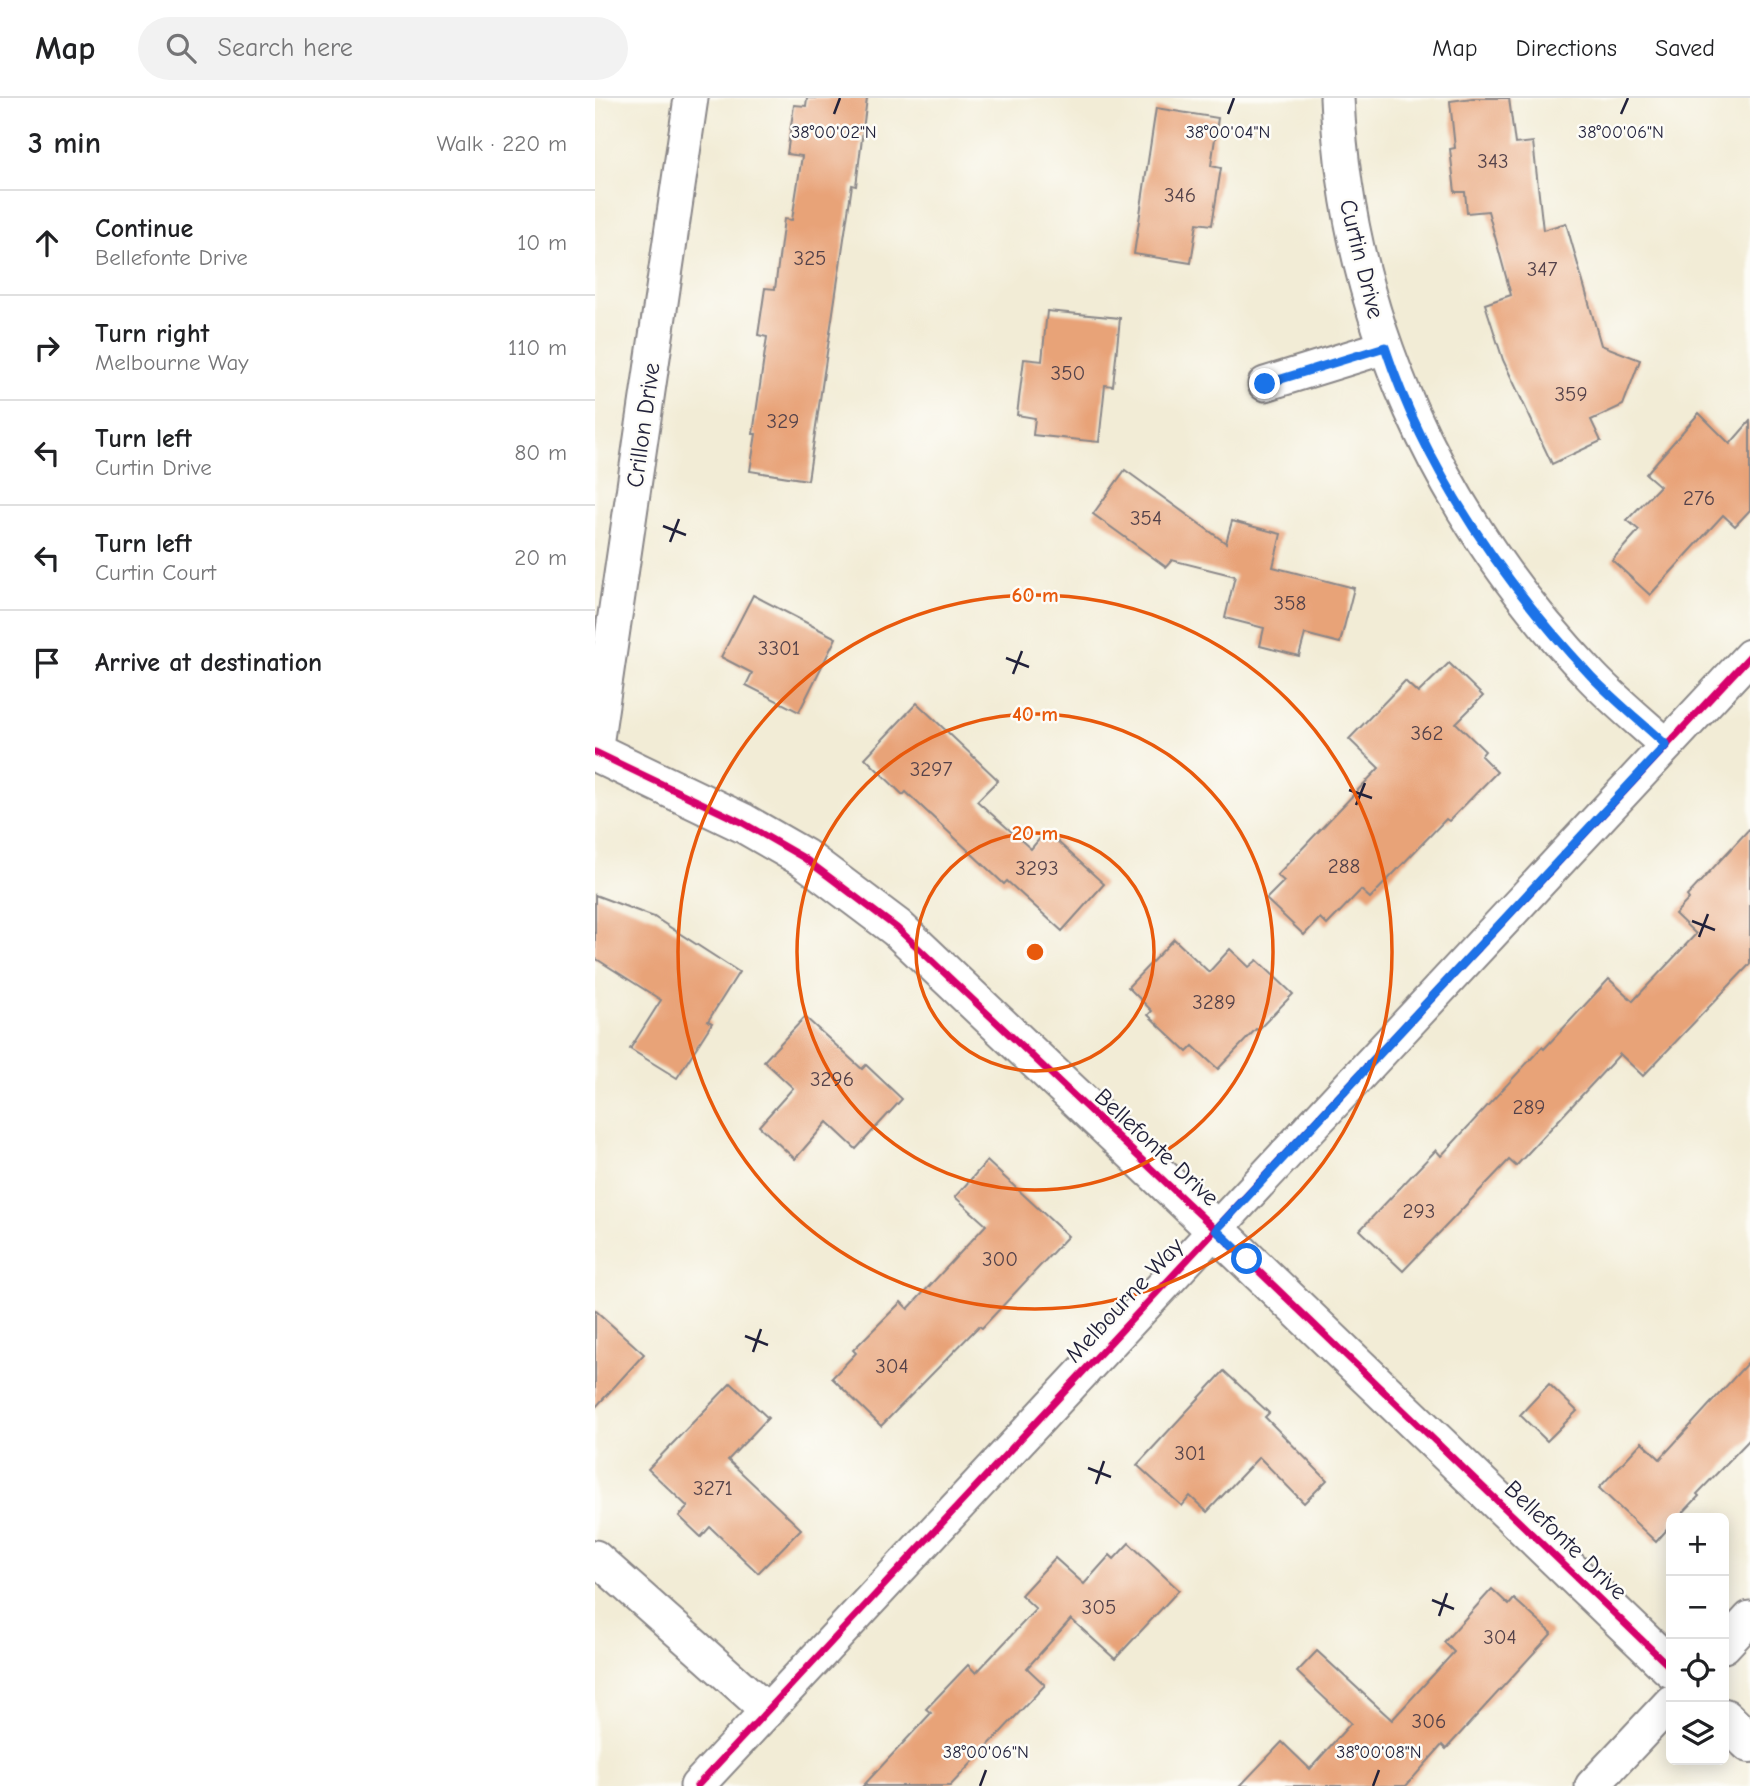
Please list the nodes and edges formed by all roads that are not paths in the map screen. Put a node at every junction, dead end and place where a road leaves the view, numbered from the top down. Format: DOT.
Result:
graph roads {
  1 [pos="691,98"];
  2 [pos="1337,98"];
  3 [pos="1385,347"];
  4 [pos="1265,384"];
  5 [pos="1750,656"];
  6 [pos="1666,745"];
  7 [pos="595,752"];
  8 [pos="1216,1230"];
  9 [pos="595,1557"];
  10 [pos="1750,1618"];
  11 [pos="1729,1641"];
  12 [pos="1666,1663"];
  13 [pos="1666,1707"];
  14 [pos="768,1711"];
  15 [pos="1729,1723"];
  16 [pos="1750,1743"];
  17 [pos="697,1786"];
  18 [pos="1592,1786"];
  1 -- 7 [label="street, Crillon Drive"];
  2 -- 3 [label="street, Curtin Drive"];
  3 -- 4 [label="street"];
  3 -- 6 [label="street, Curtin Drive"];
  5 -- 6 [label="street, Melbourne Way"];
  6 -- 8 [label="street, Melbourne Way"];
  7 -- 8 [label="street, Bellefonte Drive"];
  8 -- 12 [label="street, Bellefonte Drive"];
  8 -- 14 [label="street, Melbourne Way"];
  9 -- 14 [label="street"];
  10 -- 11 [label="street"];
  13 -- 18 [label="street"];
  14 -- 17 [label="street, Melbourne Way"];
  15 -- 16 [label="street"];
}
